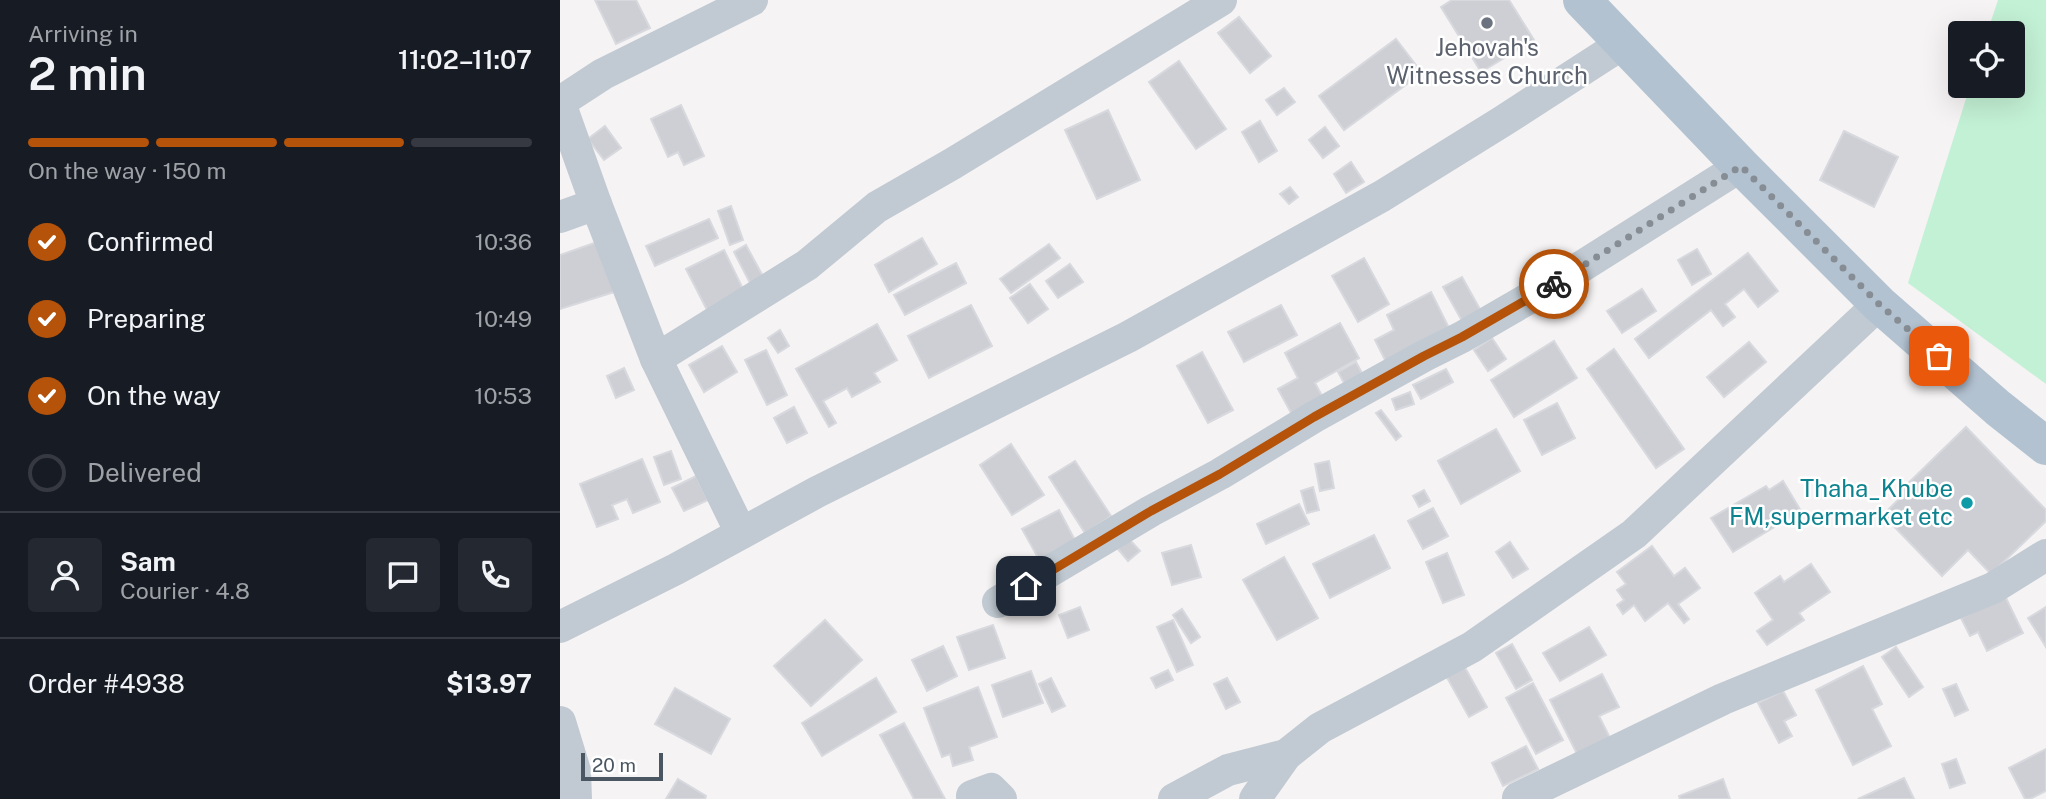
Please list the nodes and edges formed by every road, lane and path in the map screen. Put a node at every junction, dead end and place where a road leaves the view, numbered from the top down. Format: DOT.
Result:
graph roads {
  1 [pos="752,0"];
  2 [pos="1221,0"];
  3 [pos="1582,0"];
  4 [pos="1622,44"];
  5 [pos="560,102"];
  6 [pos="1741,166"];
  7 [pos="596,204"];
  8 [pos="560,217"];
  9 [pos="1879,304"];
  10 [pos="656,359"];
  11 [pos="2046,446"];
  12 [pos="741,533"];
  13 [pos="2046,555"];
  14 [pos="998,602"];
  15 [pos="560,627"];
  16 [pos="560,722"];
  17 [pos="1286,755"];
  18 [pos="1518,798"];
  19 [pos="576,799"];
  20 [pos="1174,799"];
  21 [pos="1255,799"];
  1 -- 5 [label="street"];
  2 -- 10 [label="street"];
  3 -- 4 [label="main road"];
  4 -- 6 [label="main road"];
  4 -- 12 [label="street"];
  5 -- 7 [label="street"];
  6 -- 9 [label="main road"];
  6 -- 14 [label="street"];
  7 -- 8 [label="street"];
  7 -- 10 [label="street"];
  9 -- 11 [label="main road"];
  9 -- 17 [label="street"];
  10 -- 12 [label="street"];
  12 -- 15 [label="street"];
  13 -- 18 [label="street"];
  16 -- 19 [label="street"];
  17 -- 20 [label="street"];
  17 -- 21 [label="street"];
}
